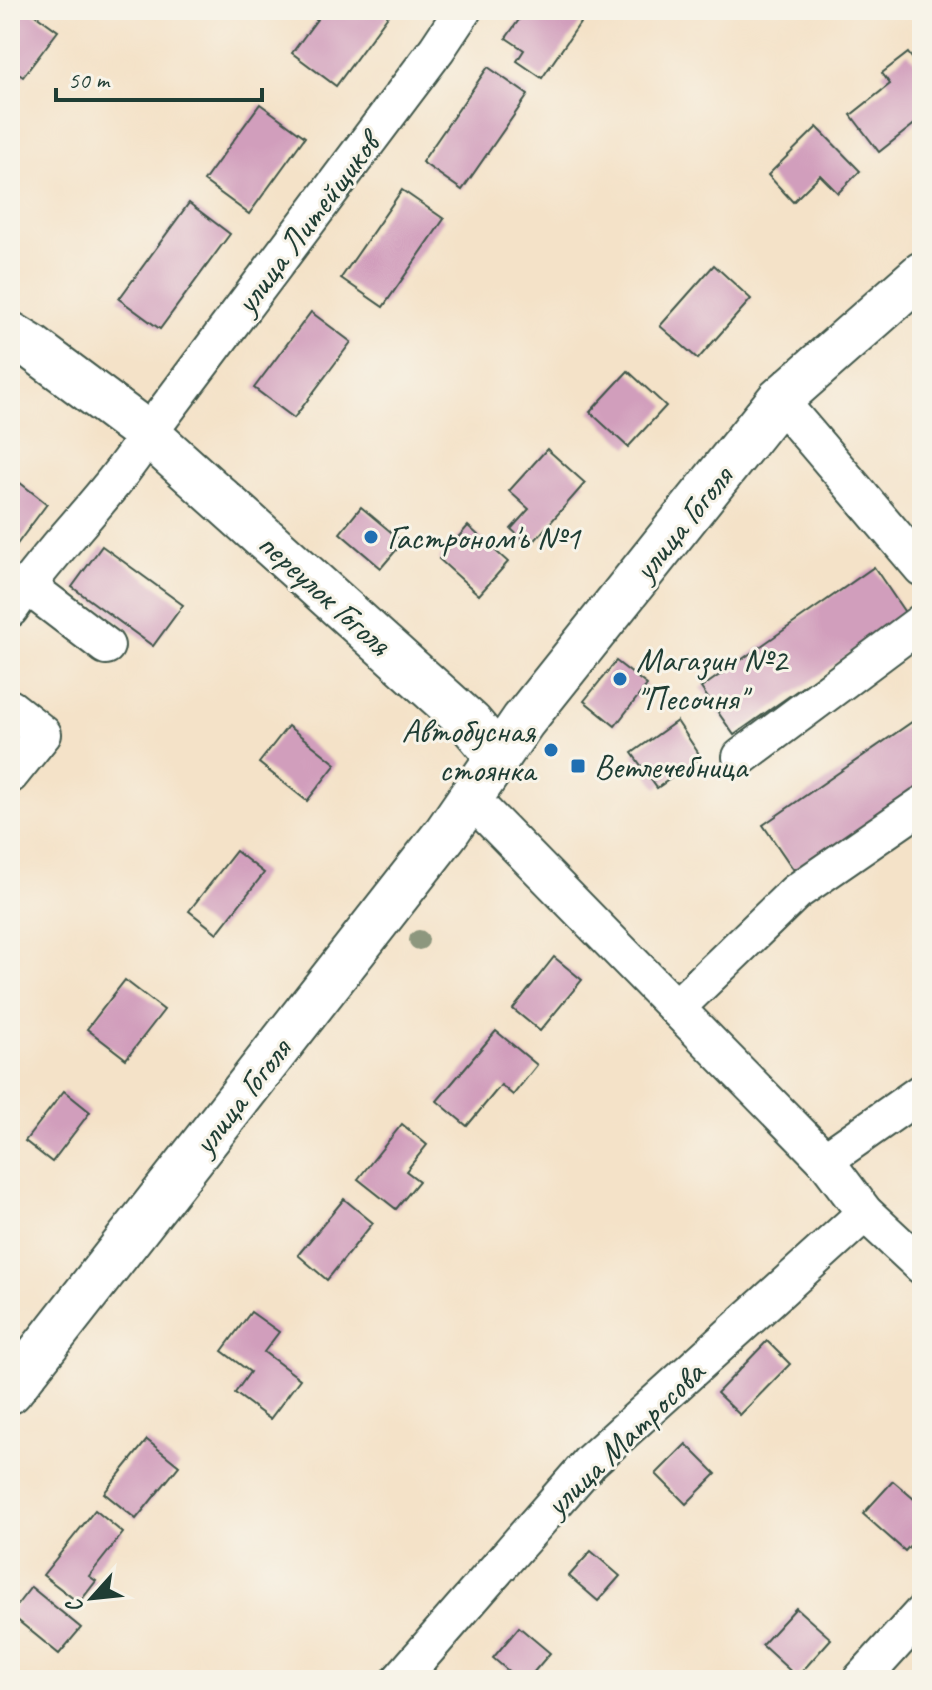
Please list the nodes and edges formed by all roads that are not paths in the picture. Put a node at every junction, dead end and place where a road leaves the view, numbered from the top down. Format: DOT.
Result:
graph roads {
  1 [pos="463,10"];
  2 [pos="922,274"];
  3 [pos="10,334"];
  4 [pos="779,400"];
  5 [pos="148,434"];
  6 [pos="922,568"];
  7 [pos="18,597"];
  8 [pos="922,622"];
  9 [pos="106,646"];
  10 [pos="10,708"];
  11 [pos="498,756"];
  12 [pos="741,757"];
  13 [pos="10,775"];
  14 [pos="471,799"];
  15 [pos="922,805"];
  16 [pos="676,1008"];
  17 [pos="922,1092"];
  18 [pos="825,1160"];
  19 [pos="865,1213"];
  20 [pos="922,1266"];
  21 [pos="10,1391"];
  22 [pos="922,1613"];
  23 [pos="400,1680"];
  24 [pos="861,1680"];
  1 -- 5 [label="street, улица Литейщиков"];
  2 -- 4 [label="main road, улица Гоголя"];
  3 -- 5 [label="main road, переулок Гоголя"];
  4 -- 6 [label="street"];
  4 -- 11 [label="main road, улица Гоголя"];
  5 -- 7 [label="street"];
  5 -- 11 [label="main road, переулок Гоголя"];
  7 -- 9 [label="street"];
  8 -- 12 [label="street"];
  10 -- 13 [label="street"];
  11 -- 14 [label="main road, улица Гоголя"];
  14 -- 16 [label="street"];
  14 -- 21 [label="main road, улица Гоголя"];
  15 -- 16 [label="street"];
  16 -- 18 [label="street"];
  17 -- 18 [label="street"];
  18 -- 19 [label="street"];
  19 -- 20 [label="street"];
  19 -- 23 [label="street, улица Матросова"];
  22 -- 24 [label="street"];
}
